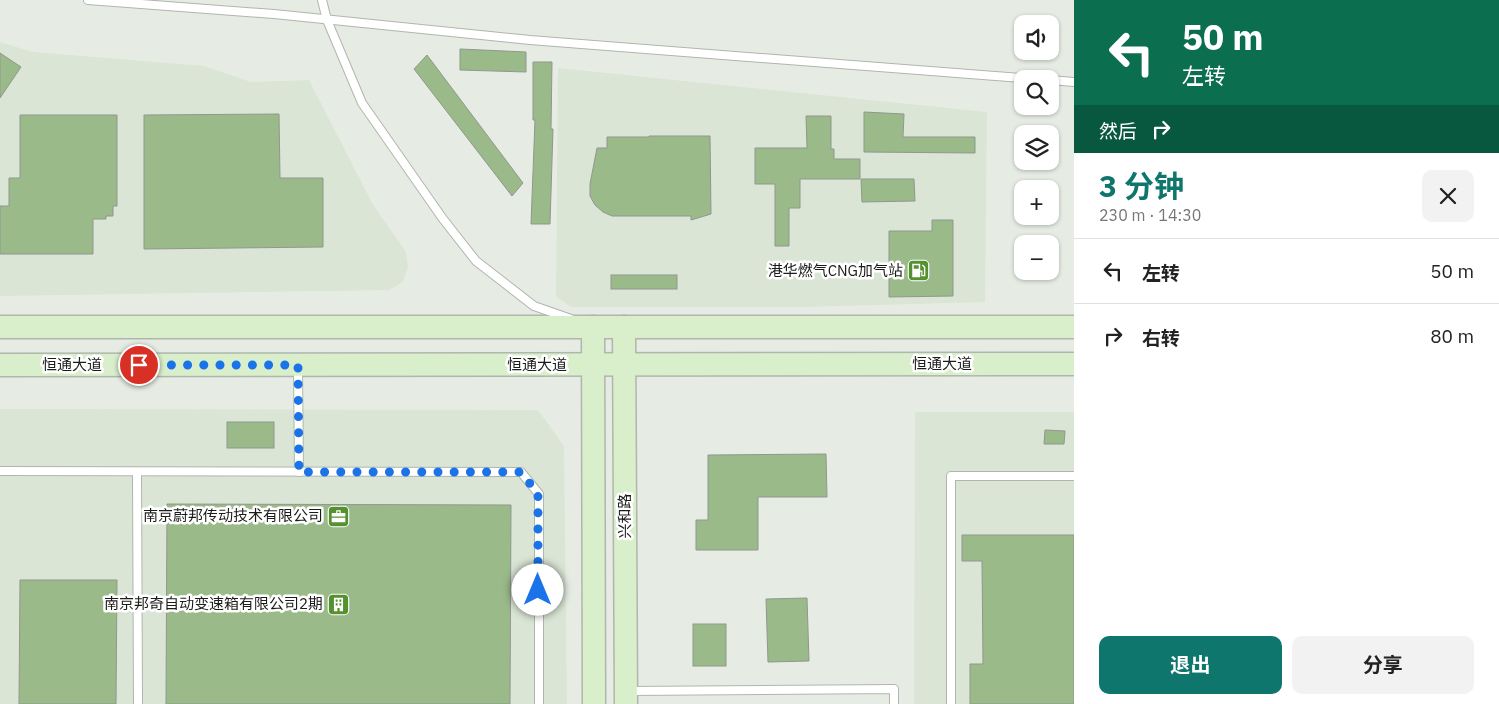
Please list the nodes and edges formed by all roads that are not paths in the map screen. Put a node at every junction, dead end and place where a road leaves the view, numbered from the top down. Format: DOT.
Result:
graph roads {
  1 [pos="88,0"];
  2 [pos="99,0"];
  3 [pos="322,0"];
  4 [pos="327,20"];
  5 [pos="1014,78"];
  6 [pos="1059,81"];
  7 [pos="1074,82"];
  8 [pos="0,327"];
  9 [pos="593,327"];
  10 [pos="624,327"];
  11 [pos="1074,327"];
  12 [pos="1074,364"];
  13 [pos="0,365"];
  14 [pos="298,365"];
  15 [pos="593,365"];
  16 [pos="624,365"];
  17 [pos="0,471"];
  18 [pos="137,472"];
  19 [pos="299,472"];
  20 [pos="1074,476"];
  21 [pos="626,697"];
  22 [pos="138,704"];
  23 [pos="538,704"];
  24 [pos="594,704"];
  25 [pos="894,704"];
  26 [pos="951,704"];
  1 -- 2 [label="lane"];
  2 -- 4 [label="lane"];
  3 -- 4 [label="lane"];
  4 -- 5 [label="lane"];
  4 -- 9 [label="lane"];
  6 -- 7 [label="lane"];
  8 -- 9 [label="main road"];
  9 -- 10 [label="main road"];
  9 -- 15 [label="main road"];
  10 -- 11 [label="main road"];
  10 -- 16 [label="main road, 兴和路"];
  12 -- 16 [label="main road, 恒通大道"];
  13 -- 14 [label="main road, 恒通大道"];
  14 -- 15 [label="main road, 恒通大道"];
  14 -- 19 [label="lane"];
  15 -- 16 [label="main road, 恒通大道"];
  15 -- 24 [label="main road"];
  16 -- 21 [label="main road, 兴和路"];
  17 -- 18 [label="lane"];
  18 -- 19 [label="lane"];
  18 -- 22 [label="lane"];
  19 -- 23 [label="lane"];
  20 -- 26 [label="lane"];
  21 -- 25 [label="lane"];
}
